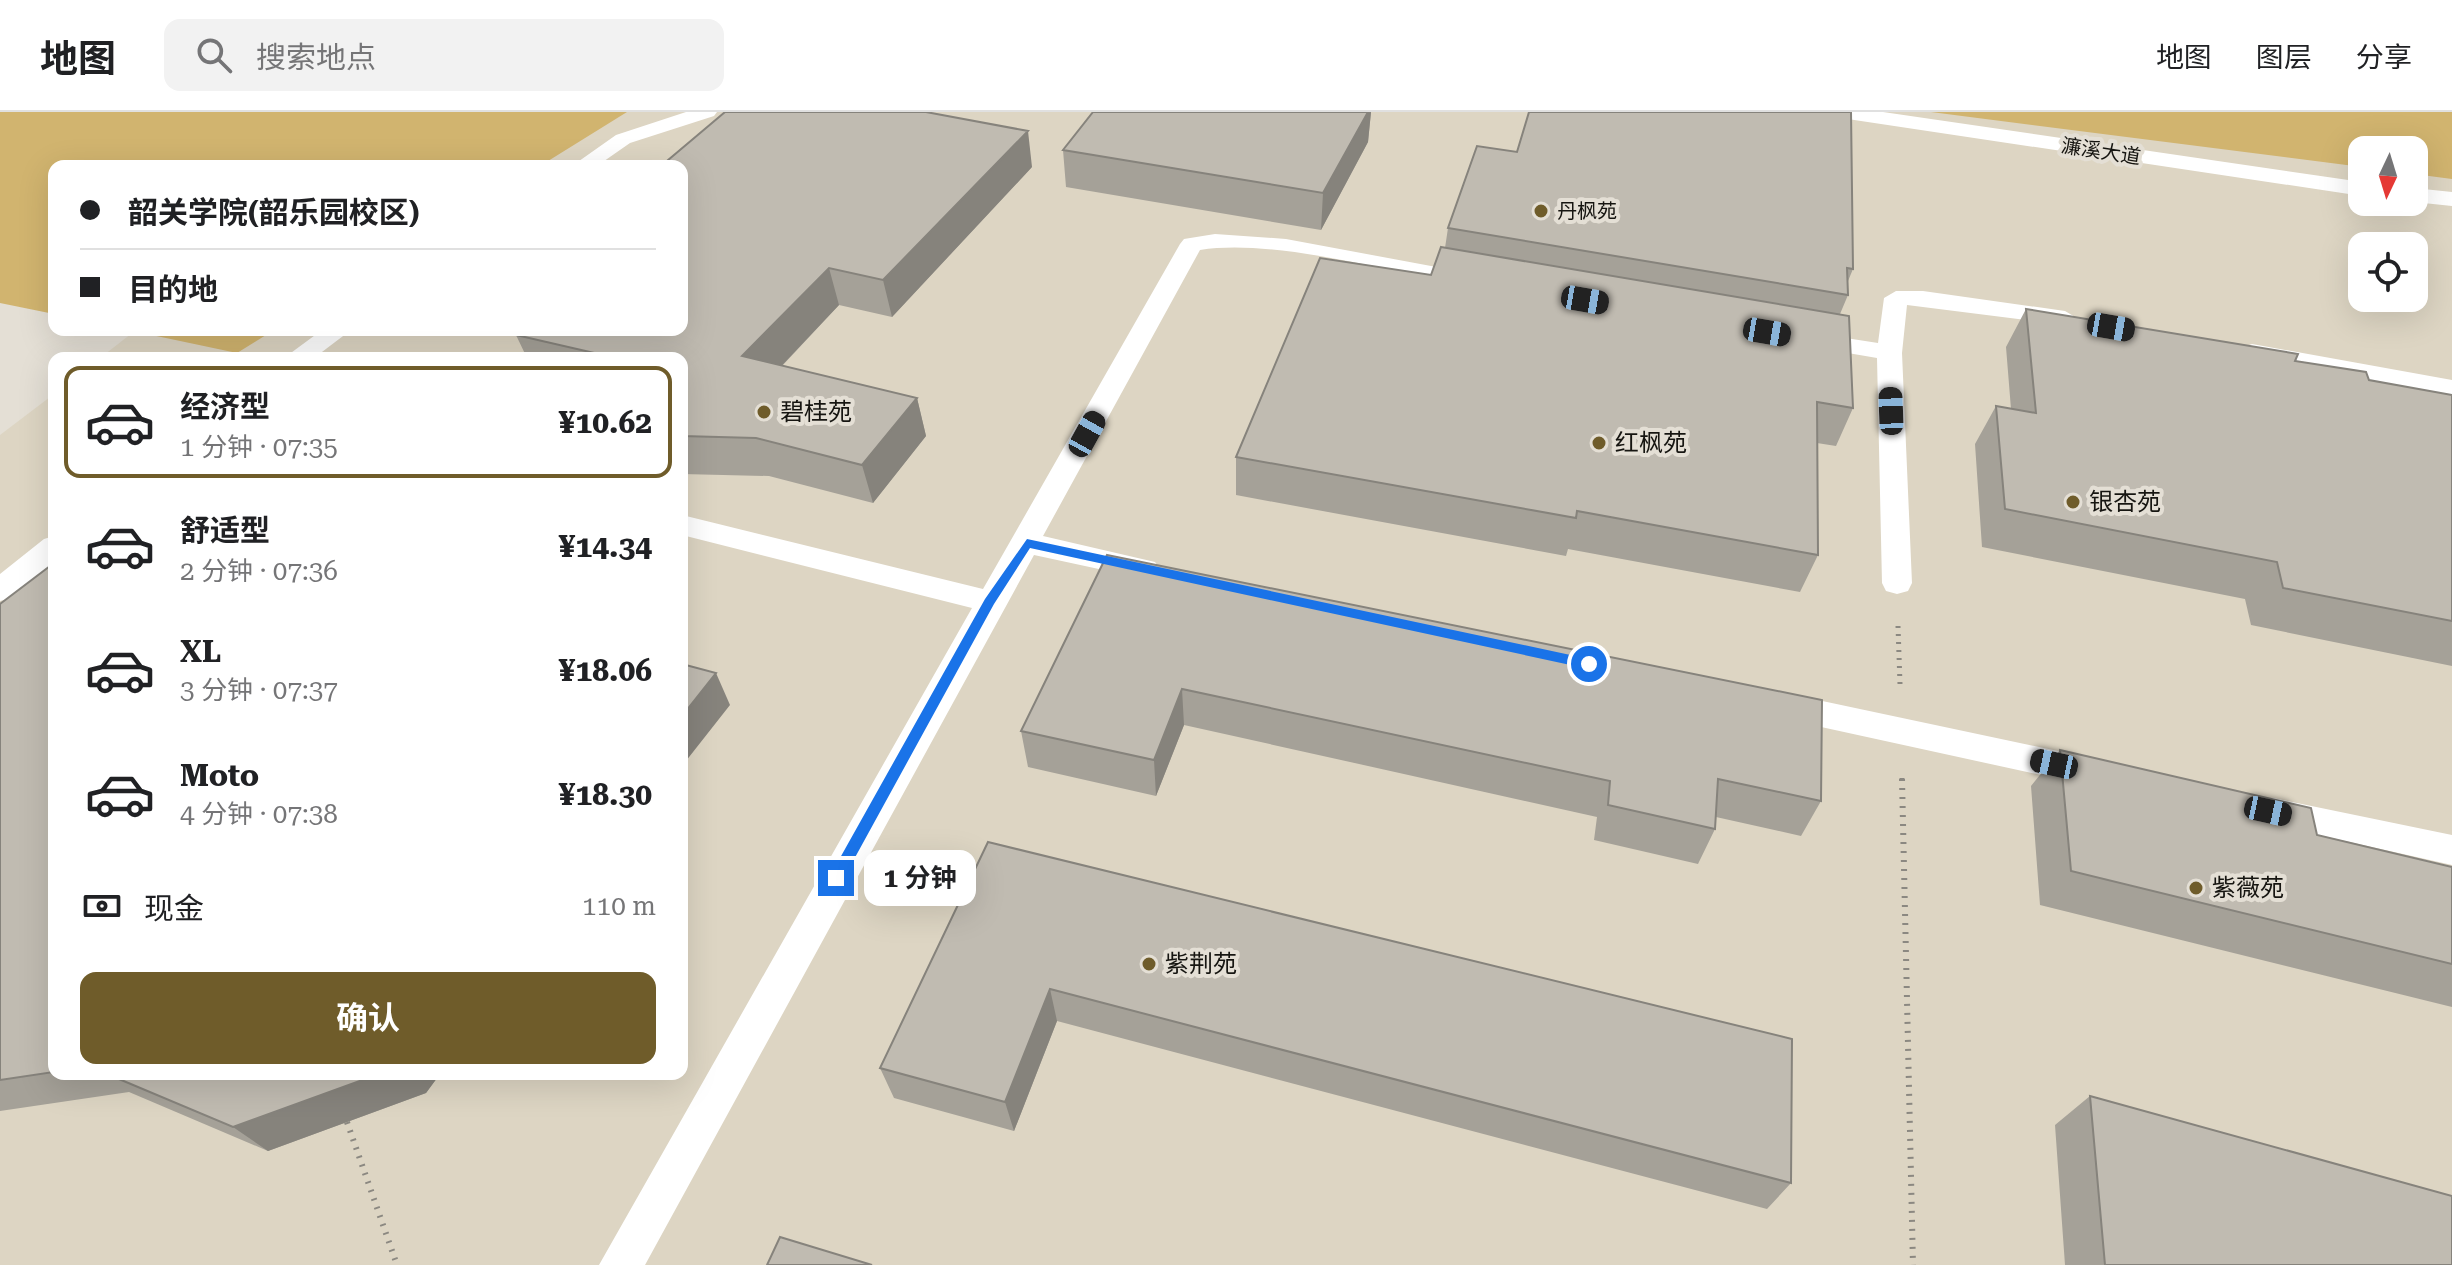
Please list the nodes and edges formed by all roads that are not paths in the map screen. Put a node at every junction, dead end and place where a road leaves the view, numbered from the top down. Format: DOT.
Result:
graph roads {
  1 [pos="707,112"];
  2 [pos="1841,112"];
  3 [pos="592,160"];
  4 [pos="2348,187"];
  5 [pos="2428,196"];
  6 [pos="2452,199"];
  7 [pos="1500,286"];
  8 [pos="2095,324"];
  9 [pos="1780,334"];
  10 [pos="330,336"];
  11 [pos="2235,349"];
  12 [pos="306,352"];
  13 [pos="1889,353"];
  14 [pos="2452,388"];
  15 [pos="688,526"];
  16 [pos="1027,543"];
  17 [pos="48,551"];
  18 [pos="1183,577"];
  19 [pos="1897,583"];
  20 [pos="0,590"];
  21 [pos="990,602"];
  22 [pos="1745,698"];
  23 [pos="2115,778"];
  24 [pos="2238,804"];
  25 [pos="2452,850"];
  26 [pos="621,1265"];
  1 -- 3 [label="lane"];
  2 -- 4 [label="lane, 濂溪大道"];
  5 -- 6 [label="lane"];
  7 -- 16 [label="lane"];
  8 -- 13 [label="lane"];
  9 -- 13 [label="lane"];
  10 -- 12 [label="lane"];
  11 -- 14 [label="lane"];
  13 -- 19 [label="lane"];
  15 -- 21 [label="lane"];
  16 -- 18 [label="lane"];
  16 -- 21 [label="lane"];
  17 -- 20 [label="lane"];
  21 -- 26 [label="lane"];
  22 -- 23 [label="lane"];
  24 -- 25 [label="lane"];
}
